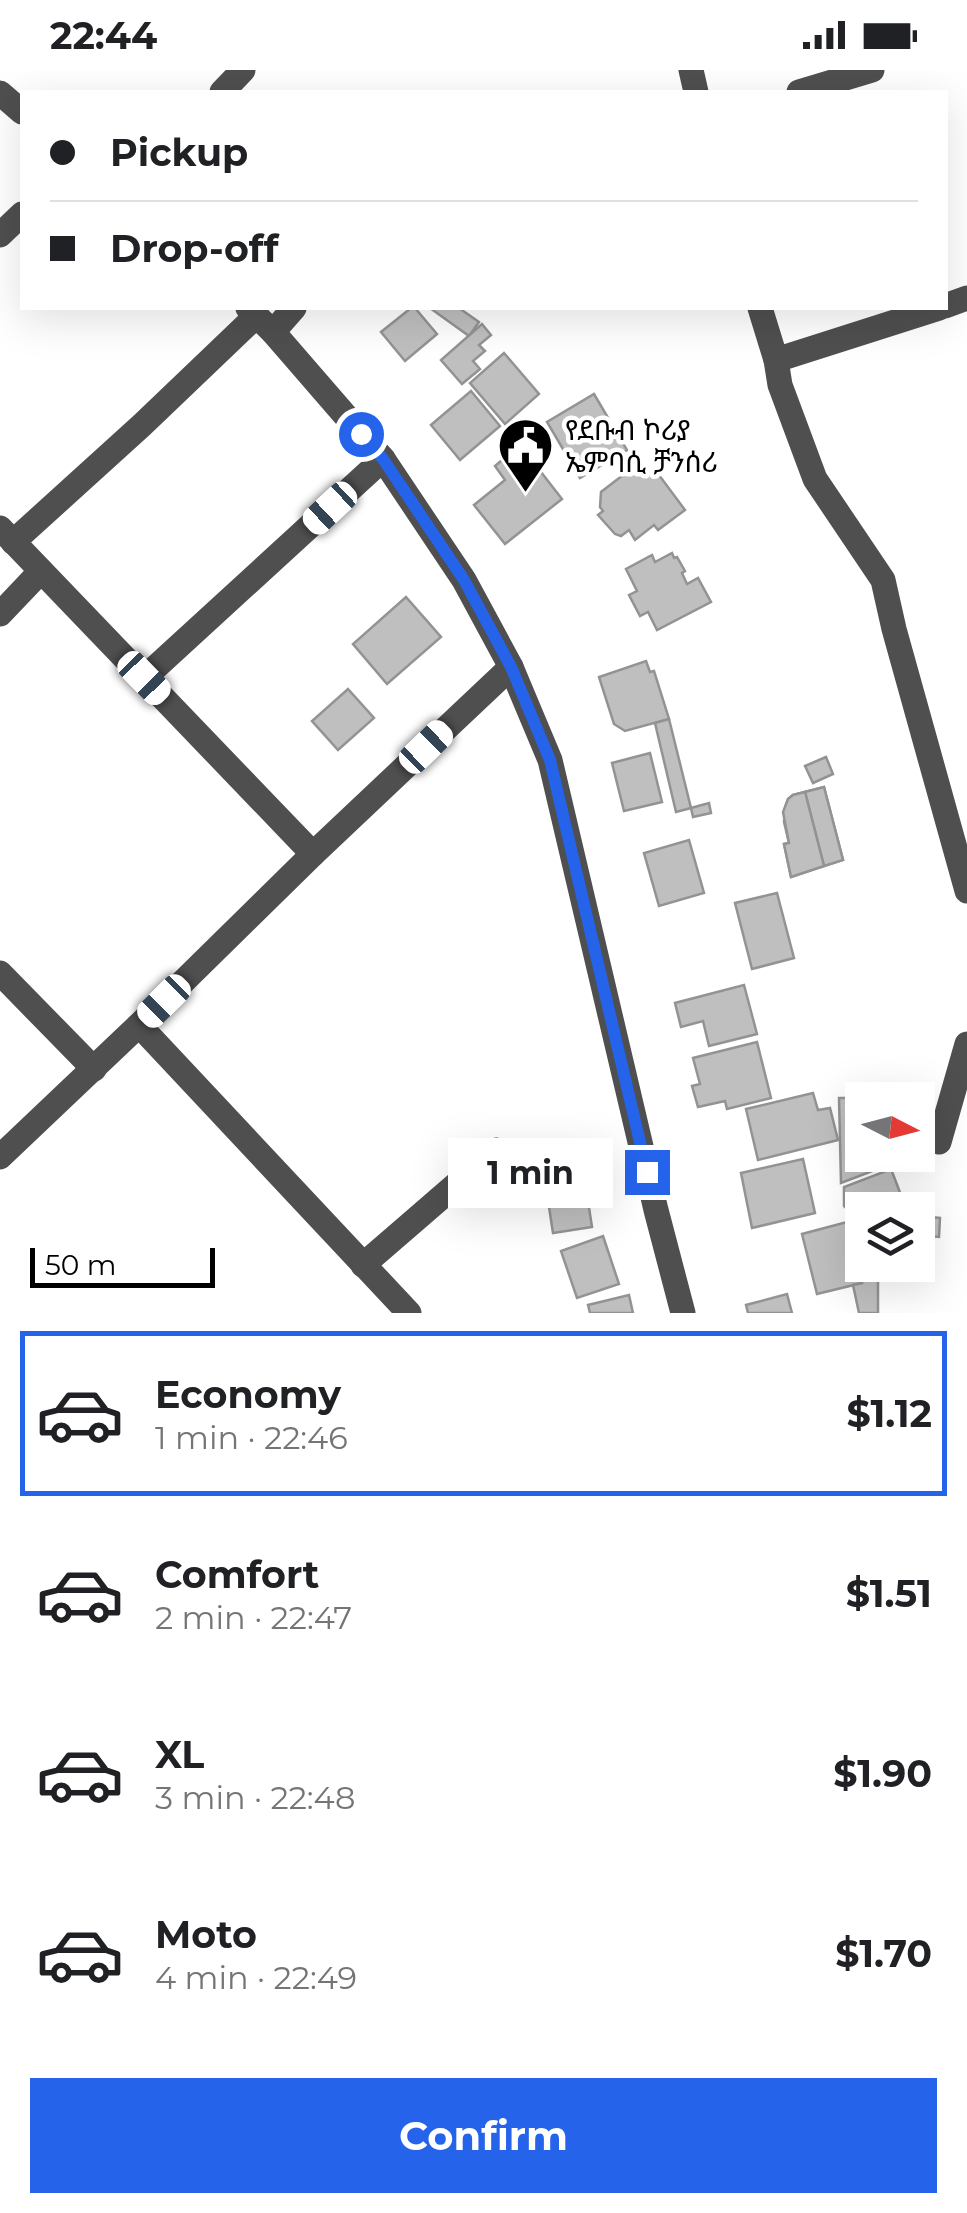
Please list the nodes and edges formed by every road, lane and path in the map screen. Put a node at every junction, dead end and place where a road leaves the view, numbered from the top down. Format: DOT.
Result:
graph roads {
  1 [pos="242,70"];
  2 [pos="872,70"];
  3 [pos="224,90"];
  4 [pos="806,90"];
  5 [pos="0,92"];
  6 [pos="20,110"];
  7 [pos="20,216"];
  8 [pos="0,235"];
  9 [pos="287,310"];
  10 [pos="761,310"];
  11 [pos="930,310"];
  12 [pos="260,318"];
  13 [pos="776,360"];
  14 [pos="383,459"];
  15 [pos="6,535"];
  16 [pos="41,571"];
  17 [pos="0,614"];
  18 [pos="511,667"];
  19 [pos="144,678"];
  20 [pos="314,854"];
  21 [pos="967,891"];
  22 [pos="0,973"];
  23 [pos="139,1025"];
  24 [pos="967,1044"];
  25 [pos="94,1069"];
  26 [pos="939,1142"];
  27 [pos="496,1150"];
  28 [pos="0,1157"];
  29 [pos="363,1266"];
  30 [pos="408,1313"];
  31 [pos="682,1313"];
  1 -- 3 [label="street"];
  2 -- 4 [label="street"];
  5 -- 6 [label="street"];
  7 -- 8 [label="street"];
  9 -- 12 [label="street"];
  10 -- 13 [label="street"];
  11 -- 13 [label="street"];
  12 -- 14 [label="street"];
  12 -- 15 [label="street"];
  13 -- 21 [label="street"];
  14 -- 18 [label="street"];
  14 -- 19 [label="street"];
  15 -- 16 [label="street"];
  16 -- 17 [label="street"];
  16 -- 19 [label="street"];
  18 -- 20 [label="street"];
  18 -- 31 [label="street"];
  19 -- 20 [label="street"];
  20 -- 23 [label="street"];
  22 -- 25 [label="street"];
  23 -- 25 [label="street"];
  23 -- 29 [label="street"];
  24 -- 26 [label="street"];
  25 -- 28 [label="street"];
  27 -- 29 [label="street"];
  29 -- 30 [label="street"];
}
